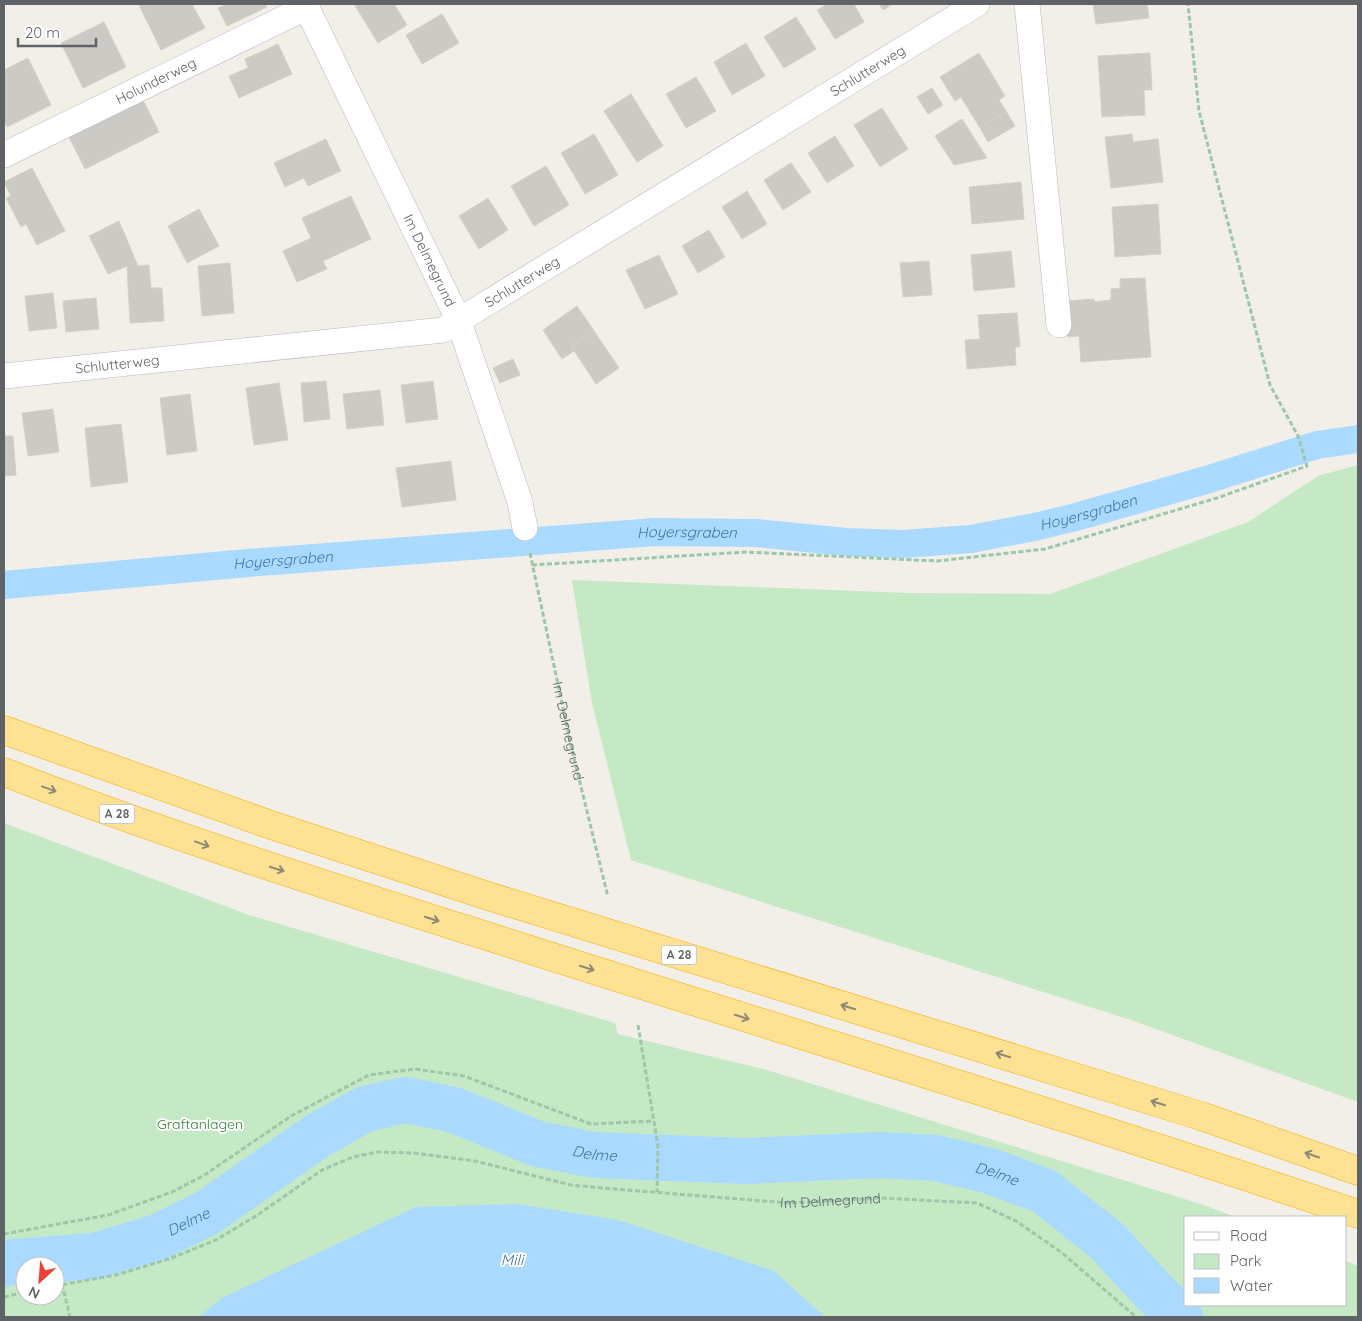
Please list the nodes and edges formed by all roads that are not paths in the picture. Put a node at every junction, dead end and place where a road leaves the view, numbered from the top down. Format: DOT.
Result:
graph roads {
  1 [pos="977,4"];
  2 [pos="1027,4"];
  3 [pos="306,5"];
  4 [pos="4,155"];
  5 [pos="458,319"];
  6 [pos="1059,325"];
  7 [pos="4,376"];
  8 [pos="525,528"];
  9 [pos="4,730"];
  10 [pos="4,772"];
  11 [pos="1358,1171"];
  12 [pos="1358,1214"];
  1 -- 5 [label="street, Schlutterweg"];
  2 -- 6 [label="street"];
  3 -- 4 [label="street, Holunderweg"];
  3 -- 5 [label="street, Im Delmegrund"];
  5 -- 7 [label="street, Schlutterweg"];
  5 -- 8 [label="street, Im Delmegrund"];
  11 -- 9 [label="highway, A 28, one-way"];
  10 -- 12 [label="highway, A 28, one-way"];
}
